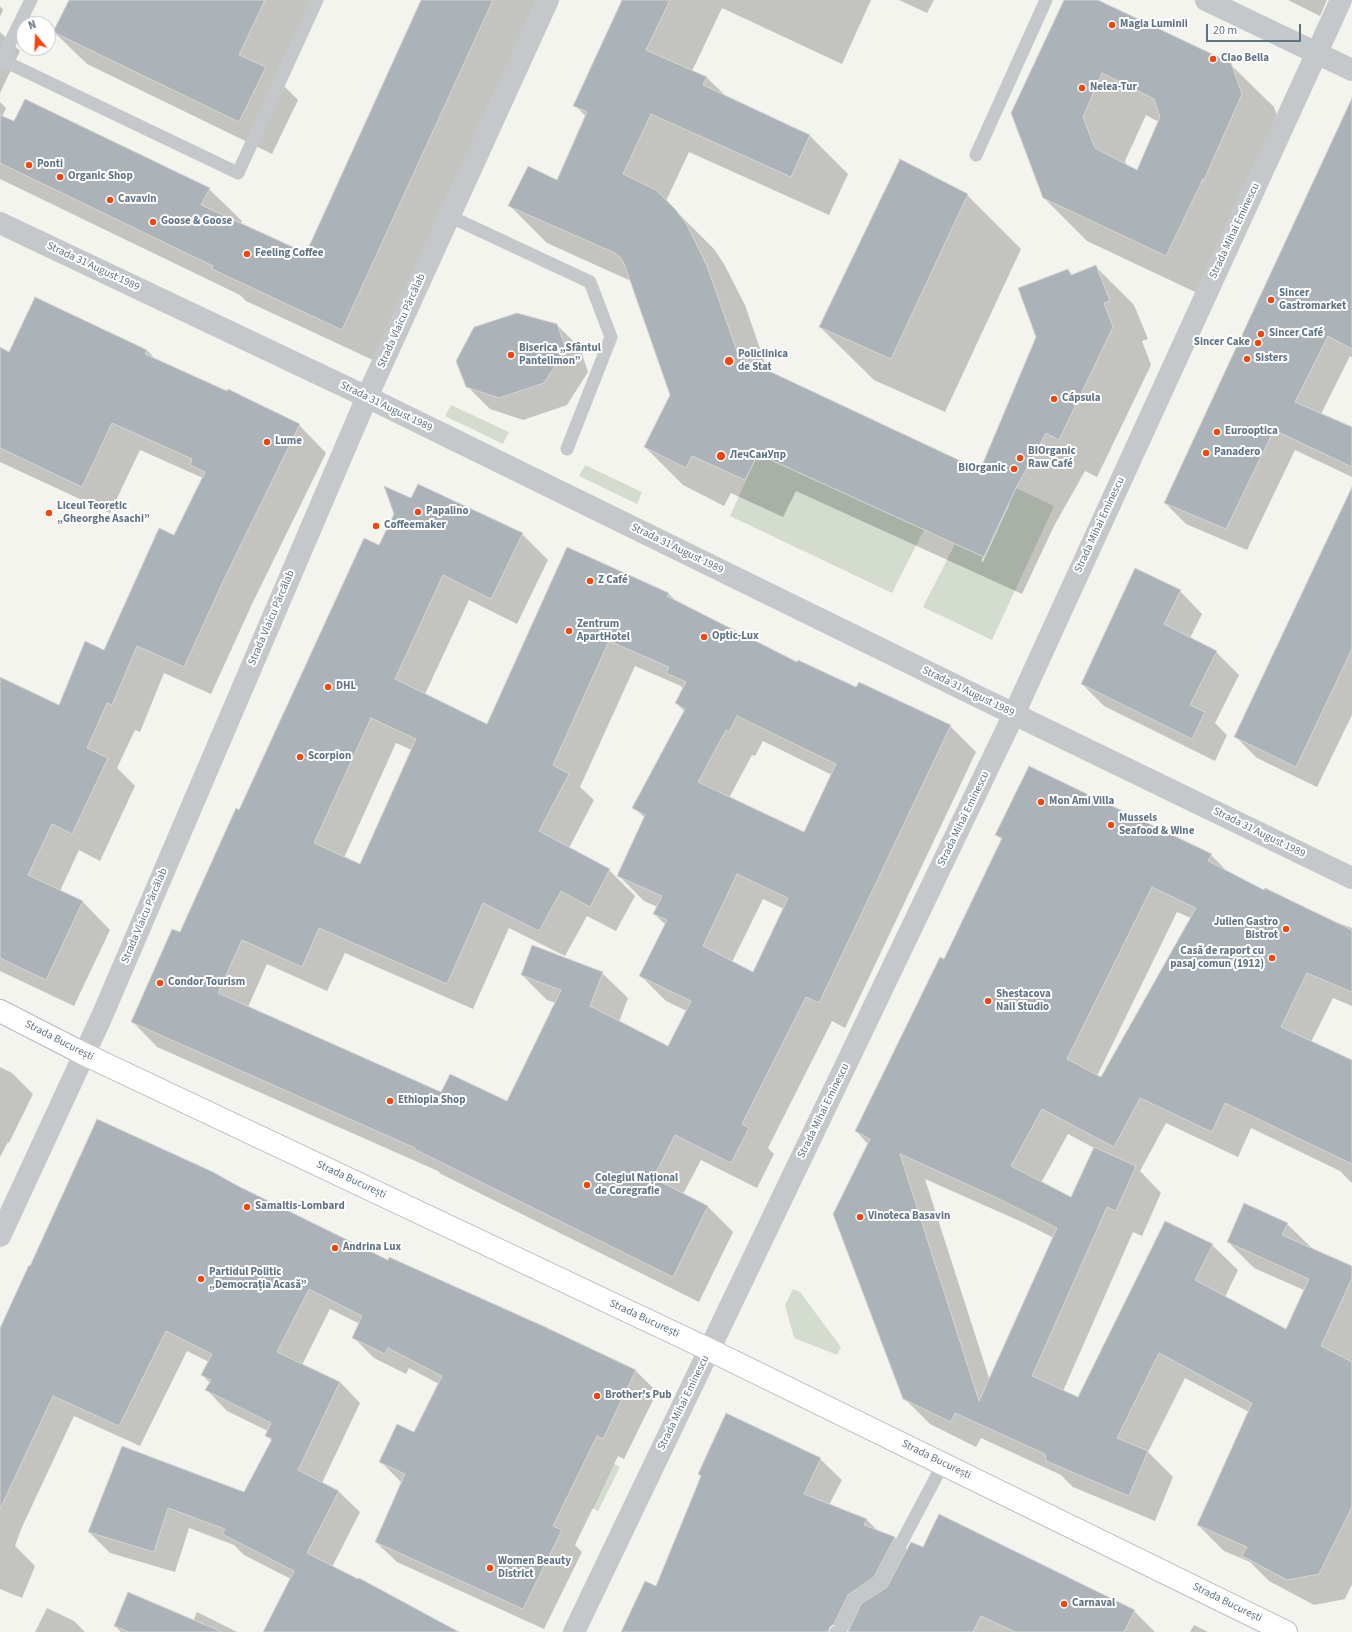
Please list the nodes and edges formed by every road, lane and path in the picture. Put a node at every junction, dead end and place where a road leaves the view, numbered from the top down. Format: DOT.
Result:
graph roads {
  1 [pos="31,0"];
  2 [pos="317,0"];
  3 [pos="548,0"];
  4 [pos="1046,0"];
  5 [pos="1206,0"];
  6 [pos="1341,0"];
  7 [pos="1317,54"];
  8 [pos="1,62"];
  9 [pos="1352,70"];
  10 [pos="976,155"];
  11 [pos="449,216"];
  12 [pos="0,223"];
  13 [pos="367,397"];
  14 [pos="567,449"];
  15 [pos="1014,714"];
  16 [pos="1352,878"];
  17 [pos="0,1011"];
  18 [pos="84,1054"];
  19 [pos="0,1236"];
  20 [pos="710,1350"];
  21 [pos="943,1464"];
  22 [pos="574,1632"];
  23 [pos="836,1632"];
  24 [pos="1286,1632"];
  1 -- 8 [label="lane"];
  2 -- 8 [label="lane"];
  3 -- 11 [label="street, Strada Vlaicu Pârcălab"];
  4 -- 10 [label="lane"];
  5 -- 7 [label="street"];
  6 -- 7 [label="street, Strada Mihai Eminescu"];
  7 -- 9 [label="street"];
  7 -- 15 [label="street, Strada Mihai Eminescu"];
  11 -- 13 [label="street, Strada Vlaicu Pârcălab"];
  11 -- 14 [label="lane"];
  12 -- 13 [label="street, Strada 31 August 1989"];
  13 -- 15 [label="street, Strada 31 August 1989"];
  13 -- 18 [label="street, Strada Vlaicu Pârcălab"];
  15 -- 16 [label="street, Strada 31 August 1989"];
  15 -- 20 [label="street, Strada Mihai Eminescu"];
  17 -- 18 [label="main road, Strada București"];
  18 -- 19 [label="street, Strada Vlaicu Pârcălab"];
  18 -- 20 [label="main road, Strada București"];
  20 -- 21 [label="main road, Strada București"];
  20 -- 22 [label="street, Strada Mihai Eminescu"];
  21 -- 23 [label="lane"];
  21 -- 24 [label="main road, Strada București"];
}
